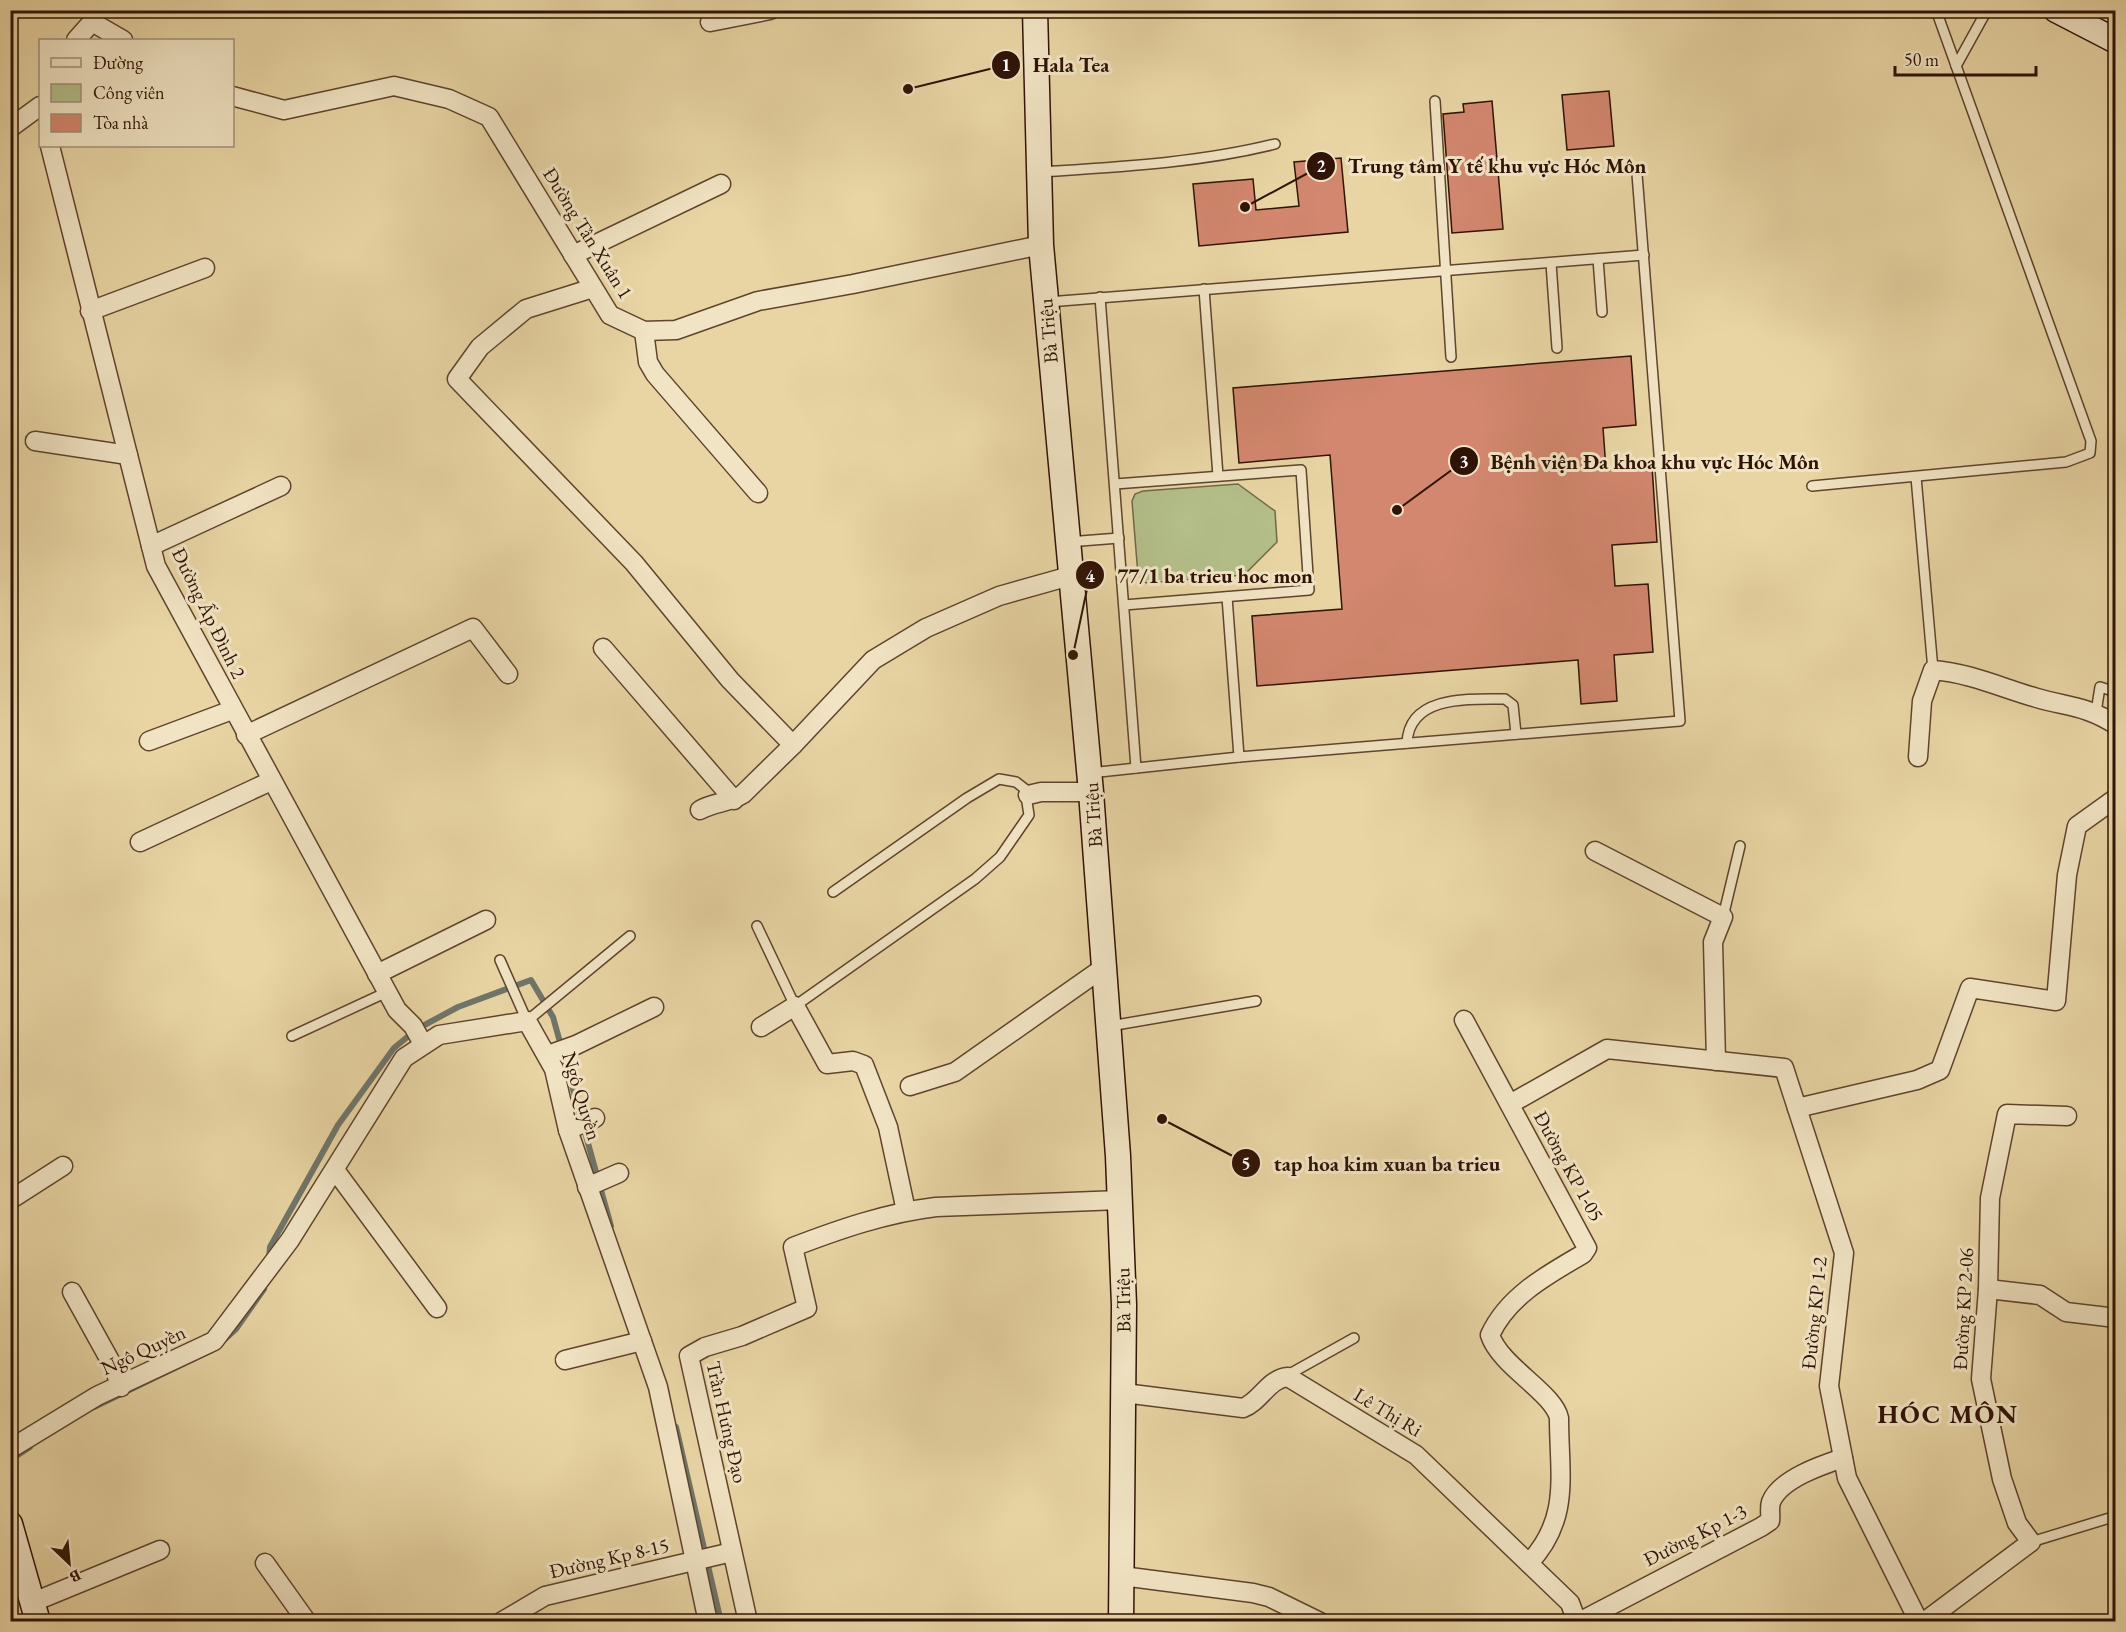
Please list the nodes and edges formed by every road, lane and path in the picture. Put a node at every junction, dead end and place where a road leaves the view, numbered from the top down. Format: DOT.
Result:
graph roads {
  1 [pos="770,10"];
  2 [pos="1035,10"];
  3 [pos="1936,10"];
  4 [pos="1987,10"];
  5 [pos="2056,10"];
  6 [pos="94,16"];
  7 [pos="711,22"];
  8 [pos="77,39"];
  9 [pos="122,39"];
  10 [pos="2115,41"];
  11 [pos="1956,66"];
  12 [pos="234,97"];
  13 [pos="1435,101"];
  14 [pos="39,107"];
  15 [pos="10,128"];
  16 [pos="1275,144"];
  17 [pos="50,147"];
  18 [pos="1040,172"];
  19 [pos="1637,174"];
  20 [pos="721,184"];
  21 [pos="1041,245"];
  22 [pos="573,255"];
  23 [pos="1644,255"];
  24 [pos="1598,259"];
  25 [pos="1551,263"];
  26 [pos="205,268"];
  27 [pos="1446,271"];
  28 [pos="593,288"];
  29 [pos="1203,289"];
  30 [pos="1100,297"];
  31 [pos="1046,302"];
  32 [pos="90,310"];
  33 [pos="1602,312"];
  34 [pos="644,331"];
  35 [pos="1557,348"];
  36 [pos="1451,357"];
  37 [pos="35,441"];
  38 [pos="128,455"];
  39 [pos="1218,476"];
  40 [pos="1916,477"];
  41 [pos="1115,484"];
  42 [pos="281,486"];
  43 [pos="1812,486"];
  44 [pos="758,493"];
  45 [pos="1119,538"];
  46 [pos="1067,542"];
  47 [pos="151,546"];
  48 [pos="1070,576"];
  49 [pos="1227,597"];
  50 [pos="1125,605"];
  51 [pos="603,648"];
  52 [pos="1933,670"];
  53 [pos="508,674"];
  54 [pos="2115,692"];
  55 [pos="232,710"];
  56 [pos="2096,712"];
  57 [pos="2115,725"];
  58 [pos="1516,734"];
  59 [pos="246,735"];
  60 [pos="149,741"];
  61 [pos="1407,743"];
  62 [pos="793,745"];
  63 [pos="1239,757"];
  64 [pos="1918,757"];
  65 [pos="1136,768"];
  66 [pos="272,781"];
  67 [pos="1090,782"];
  68 [pos="1028,795"];
  69 [pos="2115,798"];
  70 [pos="734,800"];
  71 [pos="700,810"];
  72 [pos="140,842"];
  73 [pos="1740,846"];
  74 [pos="1595,851"];
  75 [pos="833,892"];
  76 [pos="1723,917"];
  77 [pos="486,920"];
  78 [pos="757,926"];
  79 [pos="630,936"];
  80 [pos="500,960"];
  81 [pos="1103,968"];
  82 [pos="377,974"];
  83 [pos="387,992"];
  84 [pos="1256,1001"];
  85 [pos="654,1006"];
  86 [pos="795,1006"];
  87 [pos="1464,1020"];
  88 [pos="528,1021"];
  89 [pos="1107,1026"];
  90 [pos="761,1027"];
  91 [pos="418,1034"];
  92 [pos="292,1036"];
  93 [pos="551,1054"];
  94 [pos="1716,1061"];
  95 [pos="910,1086"];
  96 [pos="1510,1104"];
  97 [pos="1797,1108"];
  98 [pos="2067,1116"];
  99 [pos="595,1118"];
  100 [pos="571,1129"];
  101 [pos="63,1166"];
  102 [pos="335,1170"];
  103 [pos="615,1175"];
  104 [pos="590,1186"];
  105 [pos="10,1200"];
  106 [pos="1120,1200"];
  107 [pos="906,1210"];
  108 [pos="1988,1289"];
  109 [pos="72,1292"];
  110 [pos="436,1308"];
  111 [pos="2115,1318"];
  112 [pos="1354,1338"];
  113 [pos="642,1341"];
  114 [pos="565,1359"];
  115 [pos="1283,1377"];
  116 [pos="118,1378"];
  117 [pos="1124,1393"];
  118 [pos="10,1449"];
  119 [pos="1843,1458"];
  120 [pos="2115,1516"];
  121 [pos="10,1524"];
  122 [pos="2031,1542"];
  123 [pos="160,1550"];
  124 [pos="732,1551"];
  125 [pos="696,1560"];
  126 [pos="265,1563"];
  127 [pos="1529,1563"];
  128 [pos="1122,1576"];
  129 [pos="35,1612"];
  130 [pos="307,1622"];
  131 [pos="501,1622"];
  132 [pos="708,1622"];
  133 [pos="748,1622"];
  134 [pos="1121,1622"];
  135 [pos="1320,1622"];
  136 [pos="1578,1622"];
  137 [pos="1919,1622"];
  138 [pos="1924,1622"];
  1 -- 7 [label="street"];
  2 -- 18 [label="street, Bà Triệu"];
  3 -- 11 [label="lane"];
  4 -- 11 [label="lane"];
  5 -- 10 [label="street"];
  6 -- 8 [label="street"];
  6 -- 9 [label="street"];
  11 -- 40 [label="lane"];
  12 -- 22 [label="street, Đường Tân Xuân 1"];
  13 -- 27 [label="lane"];
  14 -- 15 [label="street"];
  16 -- 18 [label="lane"];
  17 -- 32 [label="street, Đường Ấp Đình 2"];
  18 -- 21 [label="street, Bà Triệu"];
  19 -- 23 [label="lane"];
  20 -- 22 [label="street"];
  21 -- 31 [label="street, Bà Triệu"];
  21 -- 34 [label="street, Đường Tân Xuân 1"];
  22 -- 28 [label="street, Đường Tân Xuân 1"];
  23 -- 24 [label="lane"];
  23 -- 58 [label="lane"];
  24 -- 25 [label="lane"];
  24 -- 33 [label="lane"];
  25 -- 27 [label="lane"];
  25 -- 35 [label="lane"];
  26 -- 32 [label="street"];
  27 -- 29 [label="lane"];
  27 -- 36 [label="lane"];
  28 -- 34 [label="street, Đường Tân Xuân 1"];
  28 -- 62 [label="street"];
  29 -- 30 [label="lane"];
  29 -- 39 [label="lane"];
  30 -- 31 [label="lane"];
  30 -- 41 [label="lane"];
  31 -- 46 [label="street, Bà Triệu"];
  32 -- 38 [label="street, Đường Ấp Đình 2"];
  34 -- 44 [label="street"];
  37 -- 38 [label="street"];
  38 -- 47 [label="street, Đường Ấp Đình 2"];
  39 -- 41 [label="lane"];
  39 -- 49 [label="lane"];
  40 -- 43 [label="lane"];
  40 -- 52 [label="lane"];
  41 -- 45 [label="lane"];
  42 -- 47 [label="street"];
  45 -- 46 [label="lane"];
  45 -- 50 [label="lane"];
  46 -- 48 [label="street, Bà Triệu"];
  47 -- 55 [label="street, Đường Ấp Đình 2"];
  48 -- 62 [label="street"];
  48 -- 67 [label="street, Bà Triệu"];
  49 -- 50 [label="lane"];
  49 -- 63 [label="lane"];
  50 -- 65 [label="lane"];
  51 -- 70 [label="street"];
  52 -- 56 [label="street"];
  52 -- 64 [label="street"];
  53 -- 59 [label="street"];
  54 -- 56 [label="lane"];
  55 -- 59 [label="street, Đường Ấp Đình 2"];
  55 -- 60 [label="street"];
  56 -- 57 [label="street"];
  58 -- 61 [label="lane"];
  58 -- 61 [label="lane"];
  59 -- 66 [label="street, Đường Ấp Đình 2"];
  61 -- 63 [label="lane"];
  62 -- 70 [label="street"];
  63 -- 65 [label="lane"];
  65 -- 67 [label="lane"];
  66 -- 72 [label="street"];
  66 -- 82 [label="street, Đường Ấp Đình 2"];
  67 -- 68 [label="street"];
  67 -- 81 [label="street, Bà Triệu"];
  68 -- 75 [label="lane"];
  68 -- 86 [label="lane"];
  69 -- 97 [label="street"];
  70 -- 71 [label="street"];
  73 -- 76 [label="lane"];
  74 -- 76 [label="street"];
  76 -- 94 [label="street"];
  77 -- 82 [label="street"];
  78 -- 86 [label="lane"];
  79 -- 88 [label="lane"];
  80 -- 88 [label="lane"];
  81 -- 89 [label="street, Bà Triệu"];
  81 -- 95 [label="street"];
  82 -- 83 [label="street, Đường Ấp Đình 2"];
  83 -- 91 [label="street, Đường Ấp Đình 2"];
  83 -- 92 [label="lane"];
  84 -- 89 [label="lane"];
  85 -- 93 [label="street"];
  86 -- 90 [label="street"];
  86 -- 107 [label="street"];
  87 -- 96 [label="street, Đường KP 1-05"];
  88 -- 91 [label="street, Ngô Quyền"];
  88 -- 93 [label="street, Ngô Quyền"];
  89 -- 106 [label="street, Bà Triệu"];
  91 -- 102 [label="street, Ngô Quyền"];
  93 -- 100 [label="street, Ngô Quyền"];
  94 -- 96 [label="street, Đường KP 1-05"];
  94 -- 97 [label="street, Đường KP 1-2"];
  96 -- 127 [label="street, Đường KP 1-05"];
  97 -- 119 [label="street, Đường KP 1-2"];
  98 -- 108 [label="street, Đường KP 2-06"];
  99 -- 100 [label="street"];
  100 -- 104 [label="street, Ngô Quyền"];
  101 -- 105 [label="street"];
  102 -- 110 [label="street"];
  102 -- 116 [label="street, Ngô Quyền"];
  103 -- 104 [label="street"];
  104 -- 113 [label="street, Ngô Quyền"];
  106 -- 107 [label="street, Trần Hưng Đạo"];
  106 -- 117 [label="street, Bà Triệu"];
  107 -- 124 [label="street, Trần Hưng Đạo"];
  108 -- 111 [label="street"];
  108 -- 122 [label="street, Đường KP 2-06"];
  109 -- 116 [label="street"];
  112 -- 115 [label="lane"];
  113 -- 114 [label="street"];
  113 -- 125 [label="street, Ngô Quyền"];
  115 -- 117 [label="street"];
  115 -- 127 [label="street, Lê Thị Ri"];
  116 -- 118 [label="street, Ngô Quyền"];
  117 -- 128 [label="street, Bà Triệu"];
  119 -- 136 [label="street, Đường Kp 1-3"];
  119 -- 137 [label="street, Đường KP 1-2"];
  120 -- 122 [label="lane"];
  121 -- 129 [label="street"];
  122 -- 138 [label="street"];
  123 -- 129 [label="street"];
  124 -- 125 [label="street, Đường Kp 8-15"];
  124 -- 133 [label="street, Trần Hưng Đạo"];
  125 -- 131 [label="street, Đường Kp 8-15"];
  125 -- 132 [label="street, Ngô Quyền"];
  126 -- 130 [label="street"];
  127 -- 136 [label="street, Lê Thị Ri"];
  128 -- 134 [label="street, Bà Triệu"];
  128 -- 135 [label="street"];
}
